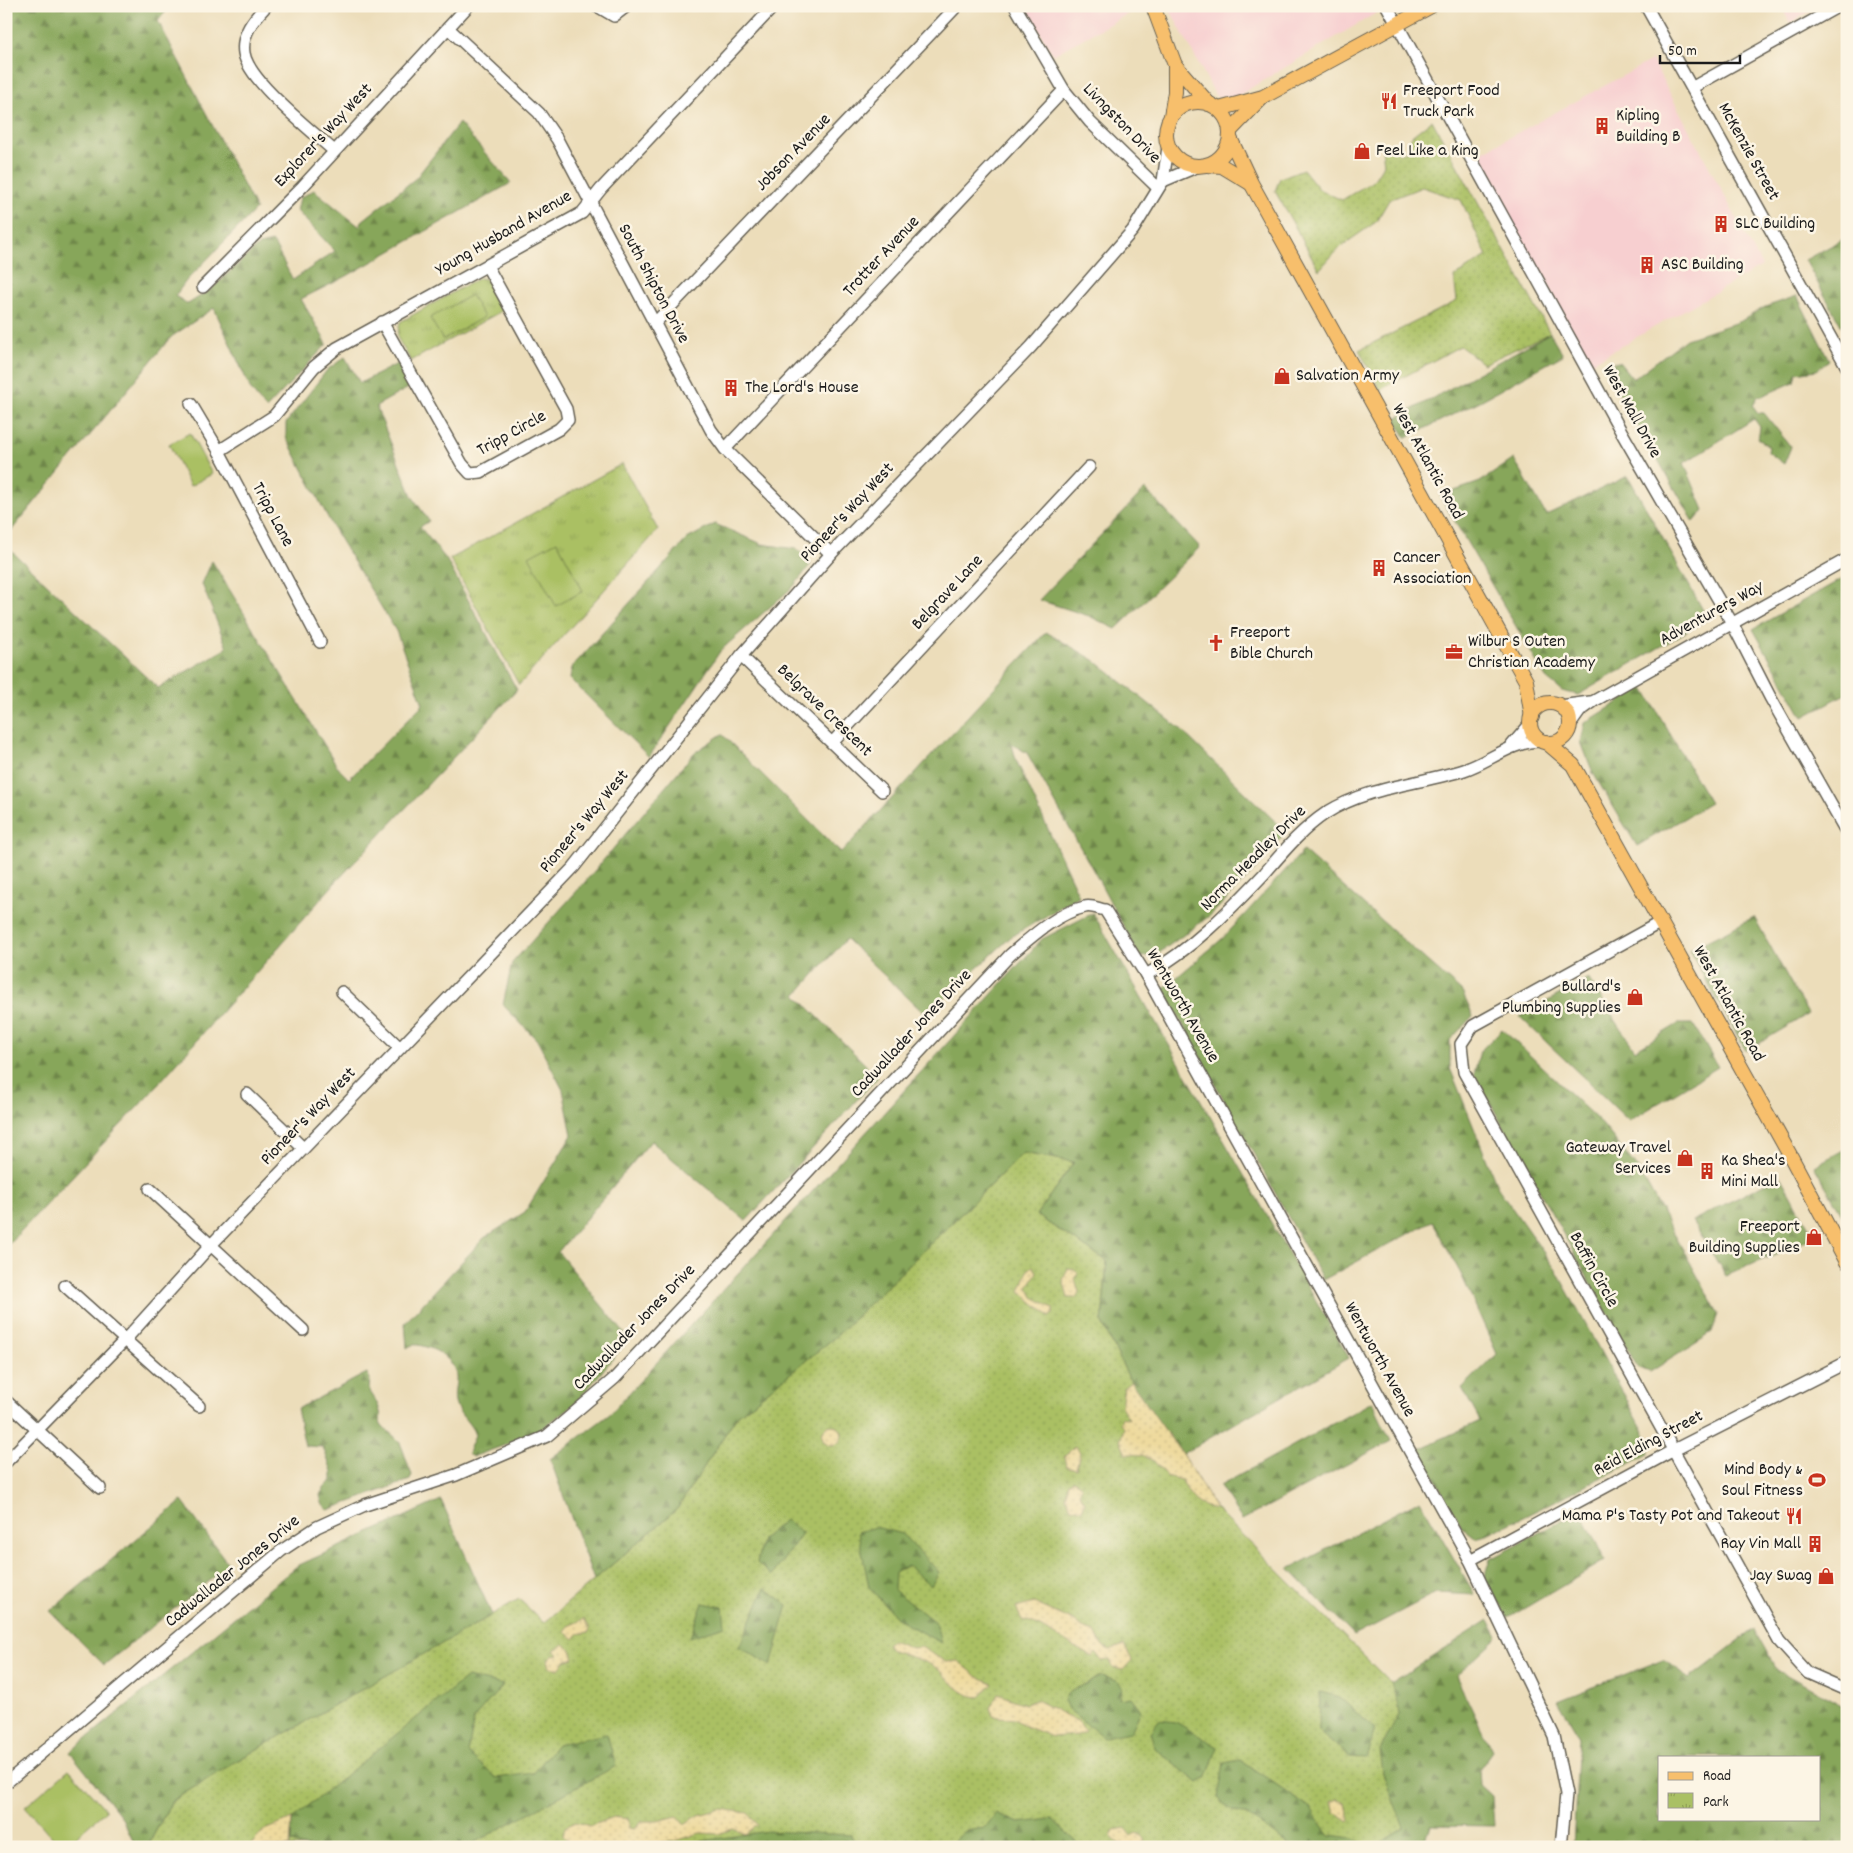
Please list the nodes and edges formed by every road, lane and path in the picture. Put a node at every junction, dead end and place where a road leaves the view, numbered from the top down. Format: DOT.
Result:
graph roads {
  1 [pos="266,6"];
  2 [pos="468,6"];
  3 [pos="597,6"];
  4 [pos="627,6"];
  5 [pos="774,6"];
  6 [pos="957,6"];
  7 [pos="1015,6"];
  8 [pos="1153,6"];
  9 [pos="1387,6"];
  10 [pos="1431,6"];
  11 [pos="1646,6"];
  12 [pos="1839,6"];
  13 [pos="1397,25"];
  14 [pos="448,28"];
  15 [pos="1175,65"];
  16 [pos="1693,87"];
  17 [pos="1064,90"];
  18 [pos="1263,97"];
  19 [pos="1214,107"];
  20 [pos="1171,116"];
  21 [pos="1230,134"];
  22 [pos="1168,147"];
  23 [pos="334,151"];
  24 [pos="1201,166"];
  25 [pos="1251,183"];
  26 [pos="1161,184"];
  27 [pos="590,203"];
  28 [pos="487,266"];
  29 [pos="203,287"];
  30 [pos="382,322"];
  31 [pos="655,323"];
  32 [pos="1847,367"];
  33 [pos="191,404"];
  34 [pos="725,449"];
  35 [pos="219,451"];
  36 [pos="1089,467"];
  37 [pos="832,554"];
  38 [pos="1847,559"];
  39 [pos="1732,623"];
  40 [pos="320,642"];
  41 [pos="741,656"];
  42 [pos="1526,681"];
  43 [pos="1594,701"];
  44 [pos="1558,705"];
  45 [pos="1531,720"];
  46 [pos="1570,727"];
  47 [pos="1544,742"];
  48 [pos="832,743"];
  49 [pos="1509,748"];
  50 [pos="1572,765"];
  51 [pos="882,791"];
  52 [pos="1847,833"];
  53 [pos="1104,910"];
  54 [pos="1661,922"];
  55 [pos="1146,975"];
  56 [pos="342,992"];
  57 [pos="400,1048"];
  58 [pos="247,1094"];
  59 [pos="303,1148"];
  60 [pos="150,1189"];
  61 [pos="211,1245"];
  62 [pos="1847,1262"];
  63 [pos="64,1286"];
  64 [pos="303,1330"];
  65 [pos="125,1340"];
  66 [pos="1847,1362"];
  67 [pos="6,1401"];
  68 [pos="199,1406"];
  69 [pos="37,1429"];
  70 [pos="1672,1450"];
  71 [pos="6,1462"];
  72 [pos="100,1488"];
  73 [pos="1470,1560"];
  74 [pos="1847,1690"];
  75 [pos="6,1783"];
  76 [pos="1561,1847"];
  1 -- 23 [label="street"];
  2 -- 14 [label="street, Explorer's Way West"];
  3 -- 4 [label="street"];
  5 -- 27 [label="street, Young Husband Avenue"];
  6 -- 31 [label="street, Jobson Avenue"];
  7 -- 17 [label="street, Livngston Drive"];
  8 -- 15 [label="main road"];
  9 -- 13 [label="street, West Mall Drive"];
  10 -- 13 [label="main road"];
  11 -- 16 [label="street, McKenzie Street"];
  12 -- 16 [label="street"];
  13 -- 18 [label="main road"];
  13 -- 39 [label="street, West Mall Drive"];
  14 -- 23 [label="street, Explorer's Way West"];
  14 -- 27 [label="street, South Shipton Drive"];
  15 -- 19 [label="main road"];
  15 -- 20 [label="main road"];
  16 -- 32 [label="street, McKenzie Street"];
  17 -- 26 [label="street, Livngston Drive"];
  17 -- 34 [label="street, Trotter Avenue"];
  18 -- 19 [label="main road"];
  18 -- 21 [label="main road"];
  19 -- 20 [label="main road"];
  19 -- 21 [label="main road"];
  20 -- 22 [label="main road"];
  21 -- 24 [label="main road"];
  21 -- 25 [label="main road, West Atlantic Road"];
  22 -- 24 [label="main road"];
  22 -- 26 [label="street, Pioneer's Way West"];
  23 -- 29 [label="street, Explorer's Way West"];
  24 -- 25 [label="main road, West Atlantic Road"];
  24 -- 26 [label="street"];
  25 -- 42 [label="main road, West Atlantic Road"];
  26 -- 37 [label="street, Pioneer's Way West"];
  27 -- 28 [label="street, Young Husband Avenue"];
  27 -- 31 [label="street, South Shipton Drive"];
  28 -- 30 [label="street, Young Husband Avenue"];
  28 -- 30 [label="street, Tripp Circle"];
  30 -- 35 [label="street, Young Husband Avenue"];
  31 -- 34 [label="street, South Shipton Drive"];
  33 -- 35 [label="street, Tripp Lane"];
  34 -- 37 [label="street, South Shipton Drive"];
  35 -- 40 [label="street, Tripp Lane"];
  36 -- 48 [label="street, Belgrave Lane"];
  37 -- 41 [label="street, Pioneer's Way West"];
  38 -- 39 [label="street, Adventurers Way"];
  39 -- 43 [label="street, Adventurers Way"];
  39 -- 52 [label="street, West Mall Drive"];
  41 -- 48 [label="street, Belgrave Crescent"];
  41 -- 57 [label="street, Pioneer's Way West"];
  42 -- 44 [label="main road, West Atlantic Road"];
  42 -- 45 [label="main road, West Atlantic Road"];
  43 -- 44 [label="street, Adventurers Way"];
  43 -- 46 [label="street, Adventurers Way"];
  44 -- 45 [label="main road"];
  44 -- 46 [label="main road, West Atlantic Road"];
  45 -- 47 [label="main road, West Atlantic Road"];
  45 -- 49 [label="street, Norma Headley Drive"];
  46 -- 47 [label="main road"];
  46 -- 50 [label="main road, West Atlantic Road"];
  47 -- 49 [label="street, Norma Headley Drive"];
  47 -- 50 [label="main road, West Atlantic Road"];
  48 -- 51 [label="street, Belgrave Crescent"];
  49 -- 55 [label="street, Norma Headley Drive"];
  50 -- 54 [label="main road, West Atlantic Road"];
  53 -- 55 [label="street, Wentworth Avenue"];
  53 -- 75 [label="street, Cadwallader Jones Drive"];
  54 -- 62 [label="main road, West Atlantic Road"];
  54 -- 70 [label="street, Baffin Circle"];
  55 -- 73 [label="street, Wentworth Avenue"];
  56 -- 57 [label="street"];
  57 -- 59 [label="street, Pioneer's Way West"];
  58 -- 59 [label="street"];
  59 -- 61 [label="street, Pioneer's Way West"];
  60 -- 61 [label="street"];
  61 -- 64 [label="street"];
  61 -- 65 [label="street, Pioneer's Way West"];
  63 -- 65 [label="street"];
  65 -- 68 [label="street"];
  65 -- 69 [label="street, Pioneer's Way West"];
  66 -- 70 [label="street, Reid Elding Street"];
  67 -- 69 [label="street"];
  69 -- 71 [label="street, Pioneer's Way West"];
  69 -- 72 [label="street"];
  70 -- 73 [label="street, Reid Elding Street"];
  70 -- 74 [label="street, Baffin Circle"];
  73 -- 76 [label="street, Wentworth Avenue"];
}
